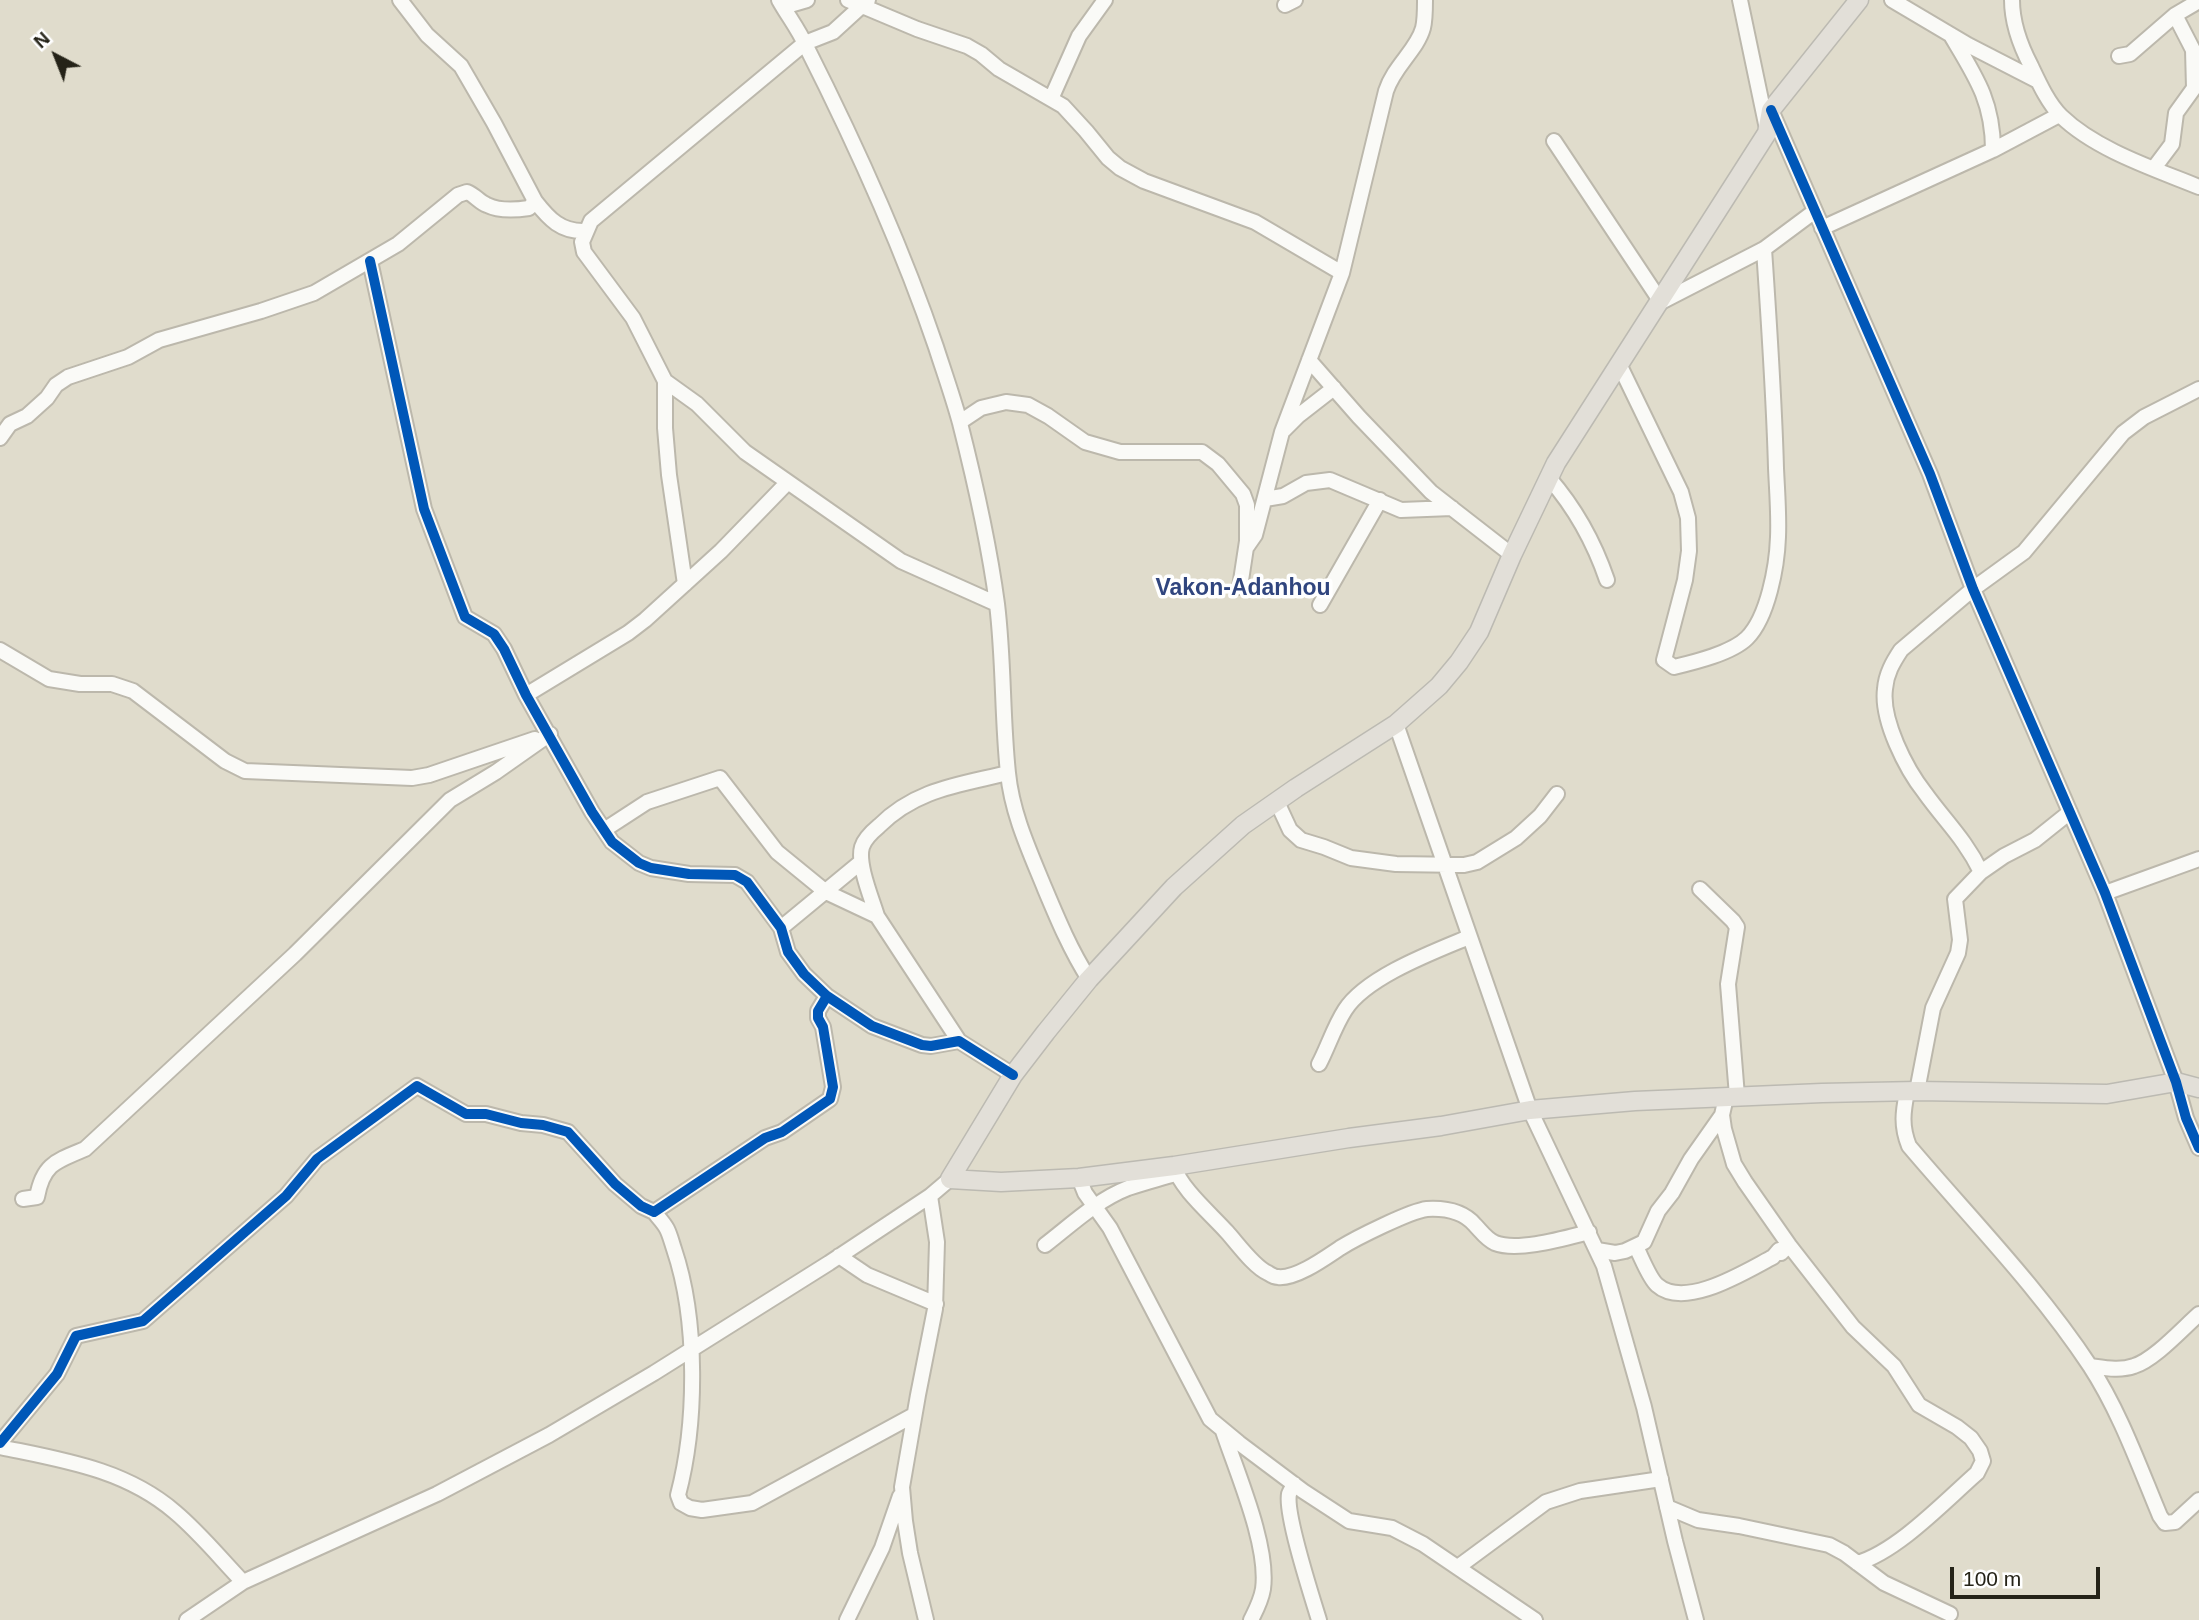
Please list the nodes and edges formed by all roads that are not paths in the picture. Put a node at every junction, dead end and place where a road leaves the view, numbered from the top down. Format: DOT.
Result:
graph roads {
  1 [pos="400,0"];
  2 [pos="807,0"];
  3 [pos="1105,0"];
  4 [pos="1425,0"];
  5 [pos="1740,0"];
  6 [pos="1859,0"];
  7 [pos="1892,0"];
  8 [pos="2012,0"];
  9 [pos="2199,1"];
  10 [pos="859,2"];
  11 [pos="781,4"];
  12 [pos="2175,15"];
  13 [pos="1951,36"];
  14 [pos="805,43"];
  15 [pos="2119,56"];
  16 [pos="2038,81"];
  17 [pos="1052,99"];
  18 [pos="1772,110"];
  19 [pos="2059,115"];
  20 [pos="1767,132"];
  21 [pos="1554,141"];
  22 [pos="1993,150"];
  23 [pos="2154,168"];
  24 [pos="2199,187"];
  25 [pos="535,201"];
  26 [pos="1815,211"];
  27 [pos="1822,228"];
  28 [pos="585,231"];
  29 [pos="1764,249"];
  30 [pos="370,261"];
  31 [pos="1342,273"];
  32 [pos="1661,302"];
  33 [pos="1309,360"];
  34 [pos="1619,364"];
  35 [pos="665,381"];
  36 [pos="1334,388"];
  37 [pos="2199,388"];
  38 [pos="960,422"];
  39 [pos="5,426"];
  40 [pos="1282,432"];
  41 [pos="0,438"];
  42 [pos="1549,478"];
  43 [pos="788,482"];
  44 [pos="1265,499"];
  45 [pos="1380,500"];
  46 [pos="1452,508"];
  47 [pos="1246,548"];
  48 [pos="1512,555"];
  49 [pos="1608,580"];
  50 [pos="685,583"];
  51 [pos="1240,587"];
  52 [pos="1973,589"];
  53 [pos="997,604"];
  54 [pos="1321,605"];
  55 [pos="0,650"];
  56 [pos="526,695"];
  57 [pos="1395,724"];
  58 [pos="550,734"];
  59 [pos="1008,773"];
  60 [pos="1557,794"];
  61 [pos="1277,802"];
  62 [pos="2070,812"];
  63 [pos="604,830"];
  64 [pos="2199,859"];
  65 [pos="861,862"];
  66 [pos="1444,864"];
  67 [pos="1981,872"];
  68 [pos="1700,888"];
  69 [pos="826,892"];
  70 [pos="2105,893"];
  71 [pos="877,916"];
  72 [pos="781,928"];
  73 [pos="1469,937"];
  74 [pos="1089,979"];
  75 [pos="827,996"];
  76 [pos="959,1041"];
  77 [pos="1319,1064"];
  78 [pos="1013,1075"];
  79 [pos="2176,1082"];
  80 [pos="2199,1088"];
  81 [pos="1912,1091"];
  82 [pos="1728,1103"];
  83 [pos="1530,1110"];
  84 [pos="2199,1148"];
  85 [pos="1175,1170"];
  86 [pos="1079,1178"];
  87 [pos="950,1180"];
  88 [pos="930,1196"];
  89 [pos="23,1199"];
  90 [pos="1096,1207"];
  91 [pos="654,1212"];
  92 [pos="1589,1232"];
  93 [pos="1045,1245"];
  94 [pos="1789,1245"];
  95 [pos="1636,1247"];
  96 [pos="1597,1250"];
  97 [pos="839,1256"];
  98 [pos="936,1304"];
  99 [pos="2199,1314"];
  100 [pos="690,1350"];
  101 [pos="2090,1366"];
  102 [pos="914,1415"];
  103 [pos="1222,1430"];
  104 [pos="0,1445"];
  105 [pos="1661,1479"];
  106 [pos="1294,1484"];
  107 [pos="902,1488"];
  108 [pos="2199,1500"];
  109 [pos="1667,1507"];
  110 [pos="1857,1563"];
  111 [pos="1458,1567"];
  112 [pos="243,1582"];
  113 [pos="1950,1614"];
  114 [pos="187,1620"];
  115 [pos="847,1620"];
  116 [pos="926,1620"];
  117 [pos="1251,1620"];
  118 [pos="1319,1620"];
  119 [pos="1535,1620"];
  120 [pos="1696,1620"];
  1 -- 25 [label="street"];
  2 -- 11 [label="street"];
  3 -- 17 [label="street"];
  4 -- 31 [label="street"];
  5 -- 20 [label="street"];
  6 -- 18 [label="main road"];
  7 -- 13 [label="street"];
  8 -- 16 [label="street"];
  9 -- 12 [label="street"];
  10 -- 14 [label="street"];
  10 -- 17 [label="street"];
  11 -- 14 [label="street"];
  12 -- 15 [label="street"];
  12 -- 23 [label="street"];
  13 -- 16 [label="street"];
  13 -- 22 [label="street"];
  14 -- 28 [label="street"];
  14 -- 38 [label="street"];
  16 -- 19 [label="street"];
  17 -- 31 [label="street"];
  18 -- 20 [label="main road"];
  18 -- 26 [label="street"];
  19 -- 22 [label="street"];
  19 -- 23 [label="street"];
  20 -- 32 [label="main road"];
  21 -- 32 [label="street"];
  22 -- 27 [label="street"];
  23 -- 24 [label="street"];
  25 -- 28 [label="street"];
  25 -- 30 [label="street"];
  26 -- 27 [label="street"];
  26 -- 29 [label="street"];
  27 -- 52 [label="street"];
  28 -- 35 [label="street"];
  29 -- 32 [label="street"];
  29 -- 34 [label="street"];
  30 -- 39 [label="street"];
  30 -- 56 [label="street"];
  31 -- 33 [label="street"];
  32 -- 34 [label="main road"];
  33 -- 36 [label="street"];
  33 -- 40 [label="street"];
  34 -- 42 [label="main road"];
  35 -- 43 [label="street"];
  35 -- 50 [label="street"];
  36 -- 40 [label="street"];
  36 -- 46 [label="street"];
  37 -- 52 [label="street"];
  38 -- 47 [label="street"];
  38 -- 53 [label="street"];
  39 -- 41 [label="street"];
  40 -- 44 [label="street"];
  42 -- 48 [label="main road"];
  42 -- 49 [label="street"];
  43 -- 50 [label="street"];
  43 -- 53 [label="street"];
  44 -- 45 [label="street"];
  44 -- 47 [label="street"];
  45 -- 46 [label="street"];
  45 -- 54 [label="street"];
  46 -- 48 [label="street"];
  47 -- 51 [label="street"];
  48 -- 57 [label="main road"];
  50 -- 56 [label="street"];
  52 -- 62 [label="street"];
  52 -- 67 [label="street"];
  53 -- 59 [label="street"];
  55 -- 58 [label="street"];
  56 -- 58 [label="street"];
  57 -- 61 [label="main road"];
  57 -- 66 [label="street"];
  58 -- 63 [label="street"];
  58 -- 89 [label="street"];
  59 -- 65 [label="street"];
  59 -- 74 [label="street"];
  60 -- 66 [label="street"];
  61 -- 66 [label="street"];
  61 -- 74 [label="main road"];
  62 -- 67 [label="street"];
  62 -- 70 [label="street"];
  63 -- 69 [label="street"];
  63 -- 72 [label="street"];
  64 -- 70 [label="street"];
  65 -- 69 [label="street"];
  65 -- 71 [label="street"];
  66 -- 73 [label="street"];
  67 -- 81 [label="street"];
  68 -- 82 [label="street"];
  69 -- 71 [label="street"];
  69 -- 72 [label="street"];
  70 -- 79 [label="street"];
  71 -- 76 [label="street"];
  72 -- 75 [label="street"];
  73 -- 77 [label="street"];
  73 -- 83 [label="street"];
  74 -- 78 [label="main road"];
  75 -- 76 [label="street"];
  75 -- 91 [label="street"];
  76 -- 78 [label="street"];
  78 -- 87 [label="main road"];
  79 -- 80 [label="main road"];
  79 -- 81 [label="main road"];
  79 -- 84 [label="street"];
  81 -- 82 [label="main road"];
  81 -- 101 [label="street"];
  82 -- 83 [label="main road"];
  82 -- 94 [label="street"];
  82 -- 95 [label="street"];
  83 -- 85 [label="main road"];
  83 -- 92 [label="street"];
  85 -- 86 [label="main road"];
  85 -- 90 [label="street"];
  85 -- 92 [label="street"];
  86 -- 87 [label="main road"];
  86 -- 90 [label="street"];
  87 -- 88 [label="street"];
  88 -- 97 [label="street"];
  88 -- 98 [label="street"];
  90 -- 93 [label="street"];
  90 -- 103 [label="street"];
  91 -- 100 [label="street"];
  91 -- 104 [label="street"];
  92 -- 96 [label="street"];
  94 -- 95 [label="street"];
  94 -- 110 [label="street"];
  95 -- 96 [label="street"];
  96 -- 105 [label="street"];
  97 -- 98 [label="street"];
  97 -- 100 [label="street"];
  98 -- 102 [label="street"];
  99 -- 101 [label="street"];
  100 -- 102 [label="street"];
  100 -- 112 [label="street"];
  101 -- 108 [label="street"];
  102 -- 107 [label="street"];
  103 -- 106 [label="street"];
  103 -- 117 [label="street"];
  104 -- 112 [label="street"];
  105 -- 109 [label="street"];
  105 -- 111 [label="street"];
  106 -- 111 [label="street"];
  106 -- 118 [label="street"];
  107 -- 115 [label="street"];
  107 -- 116 [label="street"];
  109 -- 110 [label="street"];
  109 -- 120 [label="street"];
  110 -- 113 [label="street"];
  111 -- 119 [label="street"];
  112 -- 114 [label="street"];
}
